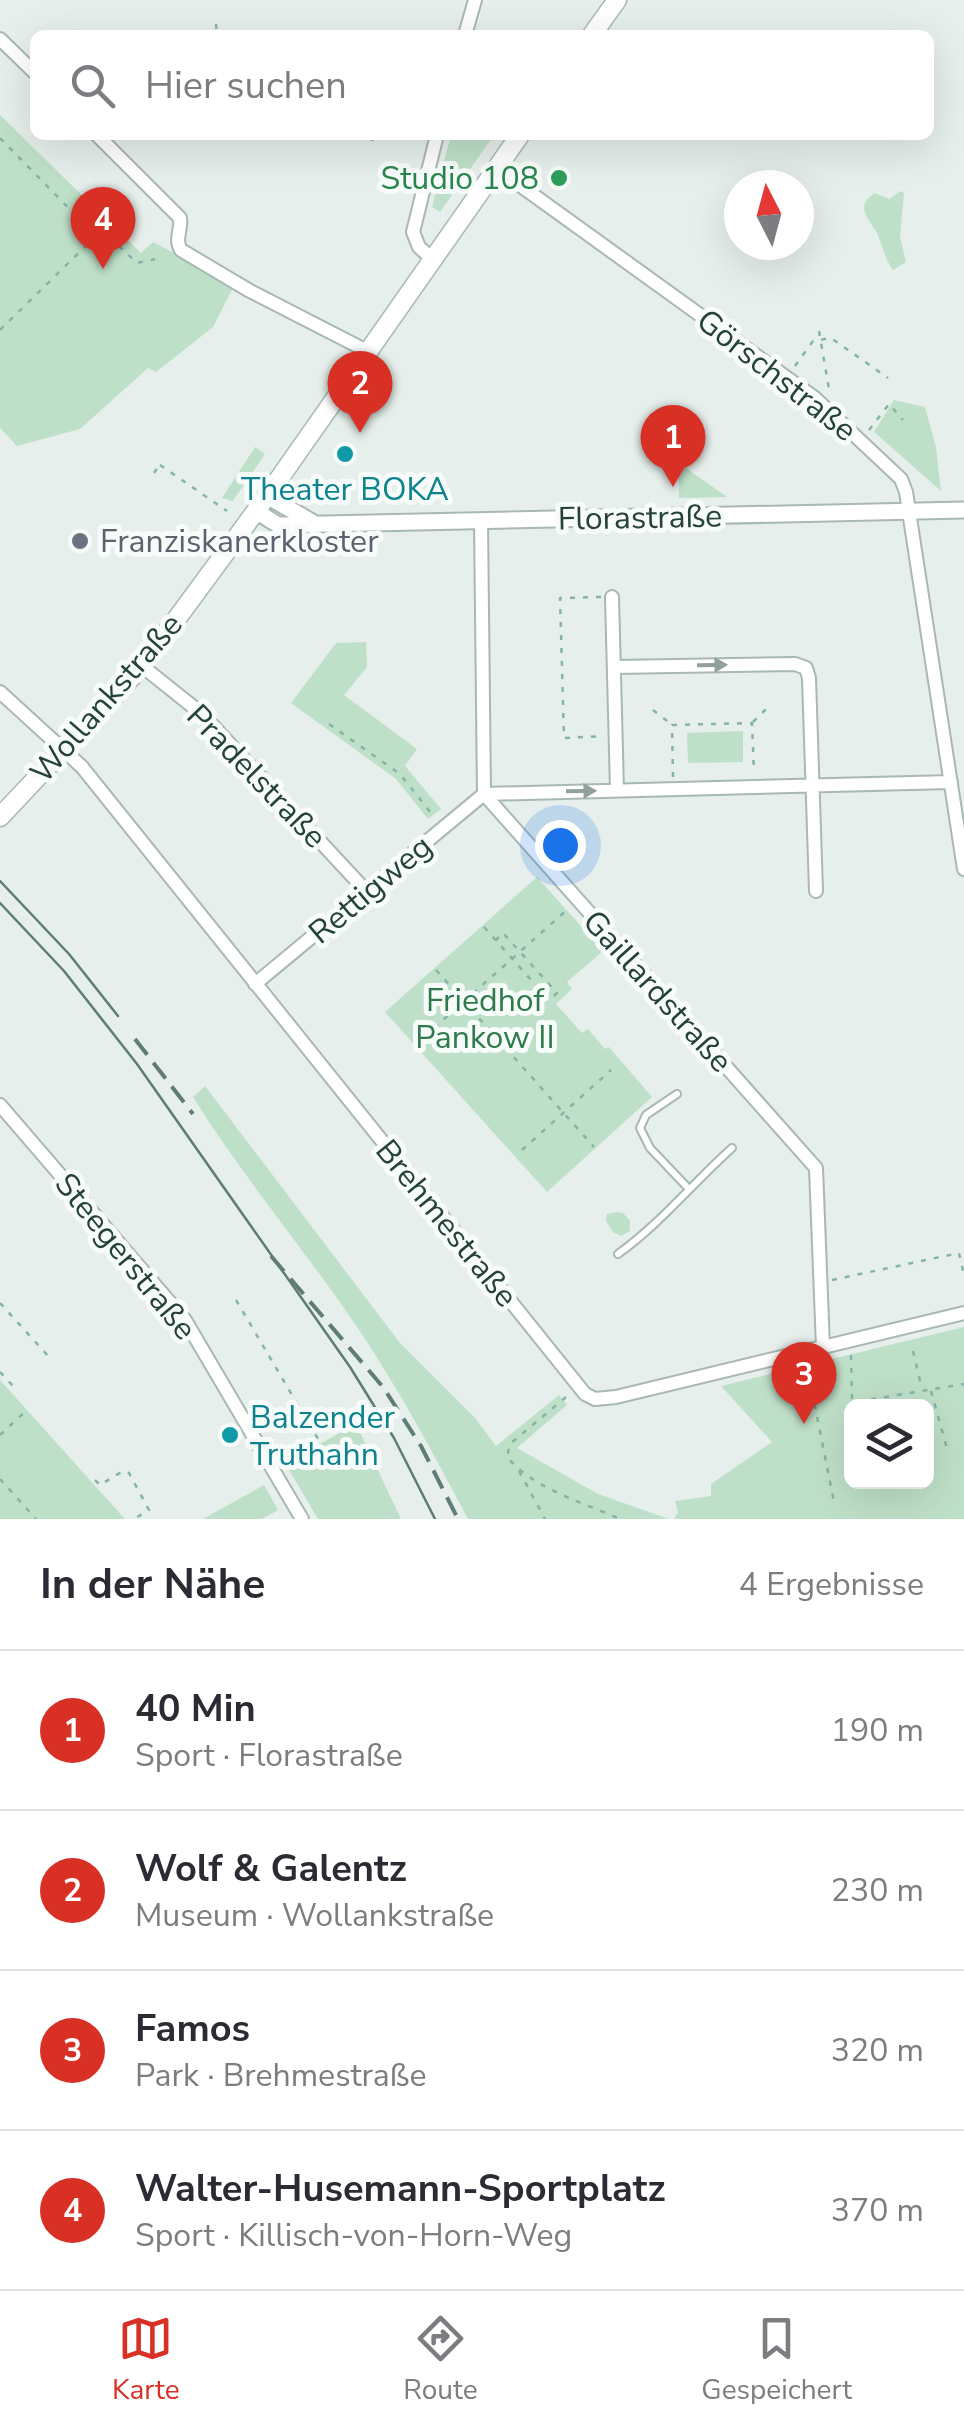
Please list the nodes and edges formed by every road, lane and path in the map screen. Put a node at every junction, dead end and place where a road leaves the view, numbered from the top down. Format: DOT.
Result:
graph roads {
  1 [pos="475,0"];
  2 [pos="617,0"];
  3 [pos="216,24"];
  4 [pos="217,30"];
  5 [pos="466,30"];
  6 [pos="596,30"];
  7 [pos="0,39"];
  8 [pos="30,69"];
  9 [pos="0,138"];
  10 [pos="102,140"];
  11 [pos="436,140"];
  12 [pos="516,140"];
  13 [pos="496,168"];
  14 [pos="96,236"];
  15 [pos="155,259"];
  16 [pos="432,259"];
  17 [pos="0,330"];
  18 [pos="820,331"];
  19 [pos="822,340"];
  20 [pos="369,352"];
  21 [pos="793,369"];
  22 [pos="888,378"];
  23 [pos="825,394"];
  24 [pos="903,420"];
  25 [pos="868,431"];
  26 [pos="154,473"];
  27 [pos="262,504"];
  28 [pos="964,510"];
  29 [pos="226,511"];
  30 [pos="909,511"];
  31 [pos="481,520"];
  32 [pos="612,597"];
  33 [pos="142,666"];
  34 [pos="615,667"];
  35 [pos="0,692"];
  36 [pos="767,708"];
  37 [pos="653,710"];
  38 [pos="752,723"];
  39 [pos="329,724"];
  40 [pos="672,725"];
  41 [pos="616,736"];
  42 [pos="64,749"];
  43 [pos="951,782"];
  44 [pos="811,786"];
  45 [pos="754,787"];
  46 [pos="673,788"];
  47 [pos="617,790"];
  48 [pos="484,794"];
  49 [pos="0,816"];
  50 [pos="435,819"];
  51 [pos="964,869"];
  52 [pos="816,891"];
  53 [pos="366,892"];
  54 [pos="569,909"];
  55 [pos="484,927"];
  56 [pos="496,940"];
  57 [pos="520,952"];
  58 [pos="512,958"];
  59 [pos="436,970"];
  60 [pos="255,984"];
  61 [pos="464,1002"];
  62 [pos="434,1028"];
  63 [pos="611,1070"];
  64 [pos="677,1094"];
  65 [pos="0,1105"];
  66 [pos="563,1112"];
  67 [pos="594,1147"];
  68 [pos="732,1148"];
  69 [pos="522,1150"];
  70 [pos="688,1188"];
  71 [pos="618,1254"];
  72 [pos="964,1275"];
  73 [pos="831,1280"];
  74 [pos="236,1300"];
  75 [pos="0,1303"];
  76 [pos="964,1313"];
  77 [pos="823,1347"];
  78 [pos="912,1351"];
  79 [pos="851,1353"];
  80 [pos="50,1358"];
  81 [pos="806,1364"];
  82 [pos="0,1372"];
  83 [pos="964,1384"];
  84 [pos="14,1388"];
  85 [pos="930,1389"];
  86 [pos="922,1390"];
  87 [pos="566,1397"];
  88 [pos="27,1410"];
  89 [pos="0,1435"];
  90 [pos="948,1452"];
  91 [pos="281,1461"];
  92 [pos="518,1470"];
  93 [pos="0,1479"];
  94 [pos="94,1480"];
  95 [pos="834,1502"];
  96 [pos="36,1519"];
  97 [pos="134,1519"];
  98 [pos="302,1519"];
  99 [pos="545,1519"];
  100 [pos="620,1519"];
  1 -- 5 [label="street"];
  2 -- 6 [label="main road"];
  3 -- 4 [label="path"];
  7 -- 8 [label="street"];
  9 -- 14 [label="path"];
  10 -- 20 [label="street"];
  11 -- 16 [label="street"];
  12 -- 13 [label="main road, Wollankstraße"];
  13 -- 16 [label="main road, Wollankstraße"];
  13 -- 30 [label="street, Görschstraße"];
  14 -- 15 [label="path"];
  14 -- 17 [label="path"];
  16 -- 20 [label="main road, Wollankstraße"];
  18 -- 19 [label="path"];
  19 -- 21 [label="path"];
  19 -- 22 [label="path"];
  19 -- 23 [label="path"];
  20 -- 27 [label="main road, Wollankstraße"];
  24 -- 25 [label="path"];
  26 -- 29 [label="path"];
  27 -- 31 [label="street, Florastraße"];
  27 -- 33 [label="main road, Wollankstraße"];
  28 -- 30 [label="street, Florastraße"];
  30 -- 31 [label="street, Florastraße"];
  30 -- 43 [label="street, Görschstraße"];
  31 -- 48 [label="street"];
  32 -- 34 [label="street"];
  32 -- 41 [label="path"];
  33 -- 42 [label="main road, Wollankstraße"];
  33 -- 53 [label="street, Pradelstraße"];
  34 -- 41 [label="street"];
  34 -- 44 [label="street, one-way"];
  35 -- 42 [label="street, Brehmestraße"];
  36 -- 38 [label="path"];
  37 -- 40 [label="path"];
  38 -- 40 [label="path"];
  38 -- 45 [label="path"];
  39 -- 50 [label="path"];
  40 -- 46 [label="path"];
  41 -- 47 [label="street"];
  42 -- 49 [label="main road, Wollankstraße"];
  42 -- 60 [label="street, Brehmestraße"];
  43 -- 44 [label="street"];
  43 -- 51 [label="street, Görschstraße"];
  44 -- 45 [label="street"];
  44 -- 52 [label="street"];
  45 -- 46 [label="street"];
  46 -- 47 [label="street"];
  48 -- 47 [label="street, one-way"];
  48 -- 53 [label="street, Rettigweg"];
  48 -- 77 [label="street, Gaillardstraße"];
  53 -- 60 [label="street, Rettigweg"];
  54 -- 57 [label="path"];
  55 -- 56 [label="path"];
  56 -- 57 [label="path"];
  56 -- 58 [label="path"];
  57 -- 58 [label="path"];
  57 -- 58 [label="path"];
  58 -- 61 [label="path"];
  59 -- 61 [label="path"];
  60 -- 77 [label="street, Brehmestraße"];
  61 -- 62 [label="path"];
  61 -- 66 [label="path"];
  63 -- 66 [label="path"];
  64 -- 70 [label="lane"];
  65 -- 98 [label="street, Steegerstraße"];
  66 -- 67 [label="path"];
  66 -- 69 [label="path"];
  68 -- 70 [label="lane"];
  70 -- 71 [label="lane"];
  72 -- 73 [label="path"];
  74 -- 91 [label="path"];
  75 -- 80 [label="path"];
  76 -- 77 [label="street, Brehmestraße"];
  78 -- 86 [label="path"];
  79 -- 86 [label="path"];
  81 -- 95 [label="path"];
  82 -- 84 [label="path"];
  83 -- 85 [label="path"];
  85 -- 86 [label="path"];
  85 -- 90 [label="path"];
  87 -- 92 [label="path"];
  88 -- 89 [label="path"];
  92 -- 99 [label="path"];
  92 -- 100 [label="path"];
  93 -- 96 [label="path"];
  94 -- 97 [label="path"];
}
